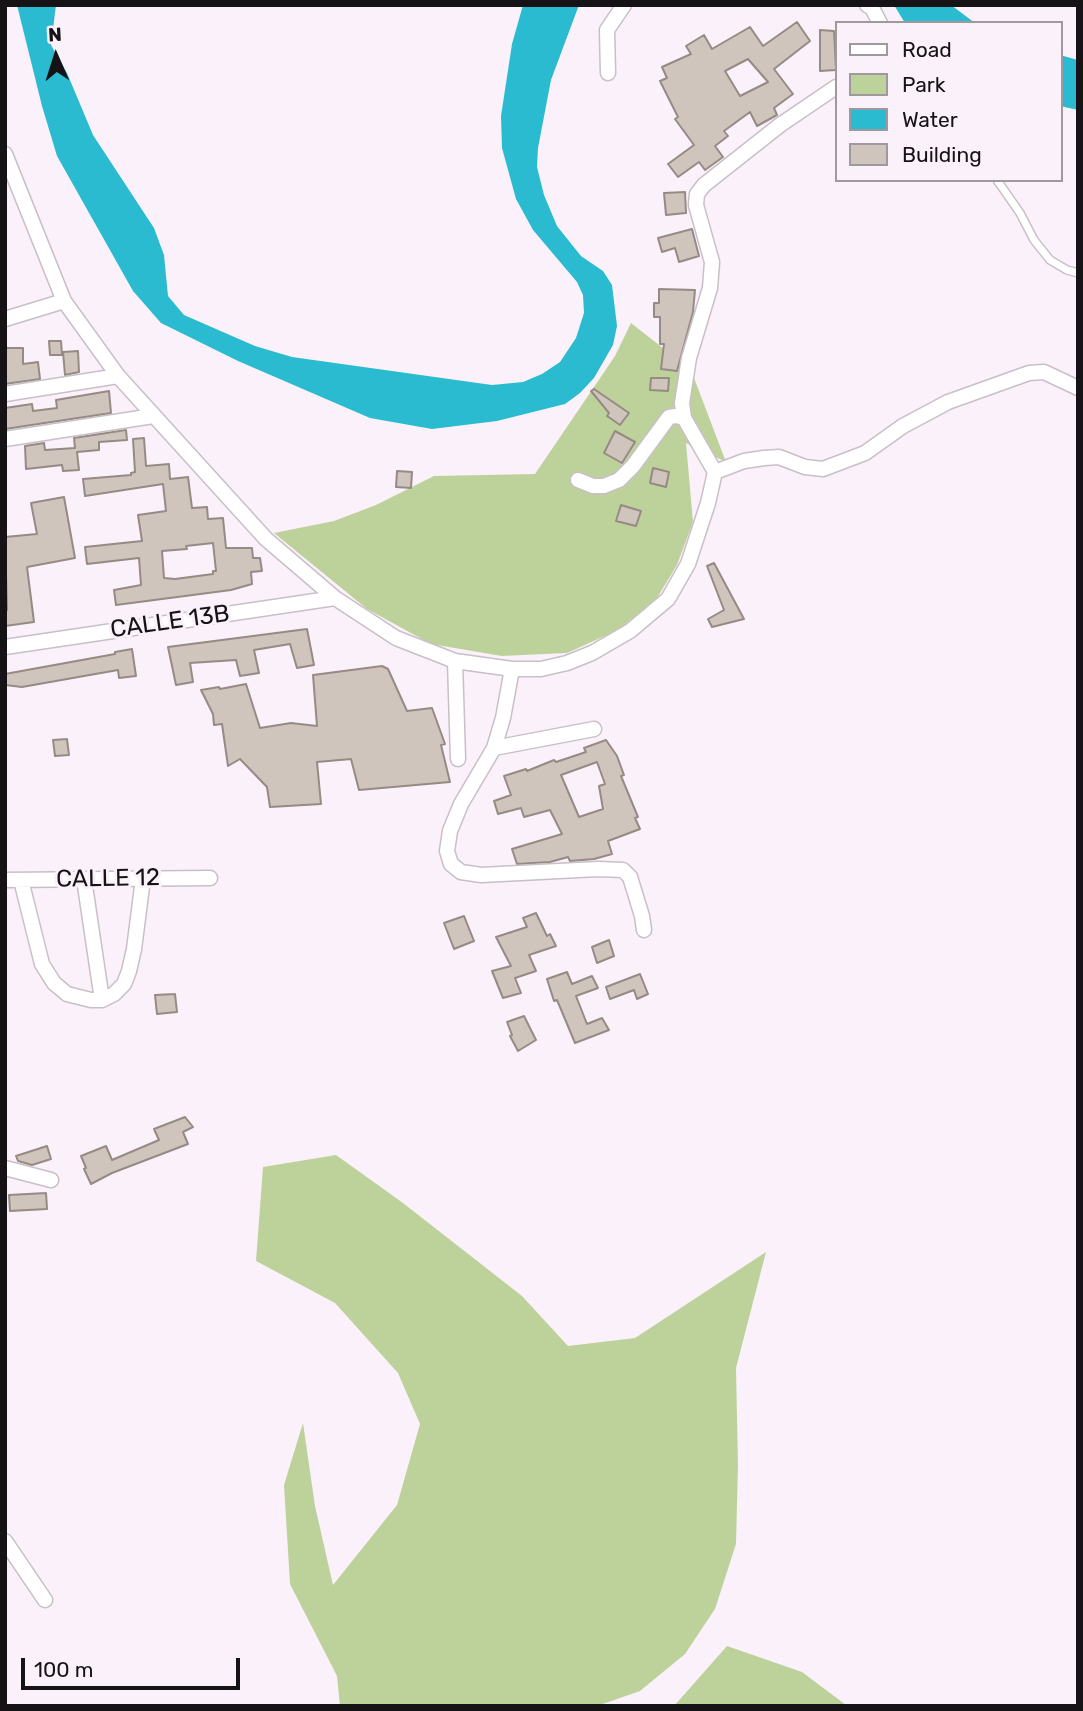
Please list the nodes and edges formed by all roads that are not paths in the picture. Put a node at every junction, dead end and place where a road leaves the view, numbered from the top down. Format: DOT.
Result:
graph roads {
  1 [pos="624,5"];
  2 [pos="867,5"];
  3 [pos="879,21"];
  4 [pos="608,73"];
  5 [pos="834,88"];
  6 [pos="5,154"];
  7 [pos="998,182"];
  8 [pos="12,191"];
  9 [pos="1078,273"];
  10 [pos="64,301"];
  11 [pos="5,319"];
  12 [pos="118,376"];
  13 [pos="1078,388"];
  14 [pos="5,394"];
  15 [pos="153,416"];
  16 [pos="684,418"];
  17 [pos="5,439"];
  18 [pos="715,472"];
  19 [pos="578,480"];
  20 [pos="335,598"];
  21 [pos="5,647"];
  22 [pos="454,661"];
  23 [pos="512,669"];
  24 [pos="594,729"];
  25 [pos="494,748"];
  26 [pos="458,759"];
  27 [pos="143,878"];
  28 [pos="211,878"];
  29 [pos="84,879"];
  30 [pos="5,880"];
  31 [pos="21,880"];
  32 [pos="644,930"];
  33 [pos="102,1000"];
  34 [pos="5,1168"];
  35 [pos="51,1180"];
  36 [pos="5,1541"];
  37 [pos="45,1600"];
  1 -- 4 [label="street"];
  2 -- 3 [label="street"];
  5 -- 16 [label="street"];
  6 -- 8 [label="street"];
  7 -- 9 [label="lane"];
  8 -- 10 [label="street"];
  10 -- 11 [label="street"];
  10 -- 12 [label="street"];
  12 -- 14 [label="street"];
  12 -- 15 [label="street"];
  13 -- 18 [label="street"];
  15 -- 17 [label="street"];
  15 -- 20 [label="street"];
  16 -- 18 [label="street"];
  16 -- 19 [label="street"];
  18 -- 23 [label="street"];
  20 -- 21 [label="street, CALLE 13B"];
  20 -- 22 [label="street"];
  22 -- 23 [label="street"];
  22 -- 26 [label="street"];
  23 -- 25 [label="street"];
  24 -- 25 [label="street"];
  25 -- 32 [label="street"];
  27 -- 28 [label="street, CALLE 12"];
  27 -- 29 [label="street, CALLE 12"];
  27 -- 33 [label="street"];
  29 -- 31 [label="street, CALLE 12"];
  29 -- 33 [label="street"];
  30 -- 31 [label="street, CALLE 12"];
  31 -- 33 [label="street"];
  34 -- 35 [label="street"];
  36 -- 37 [label="street"];
}
